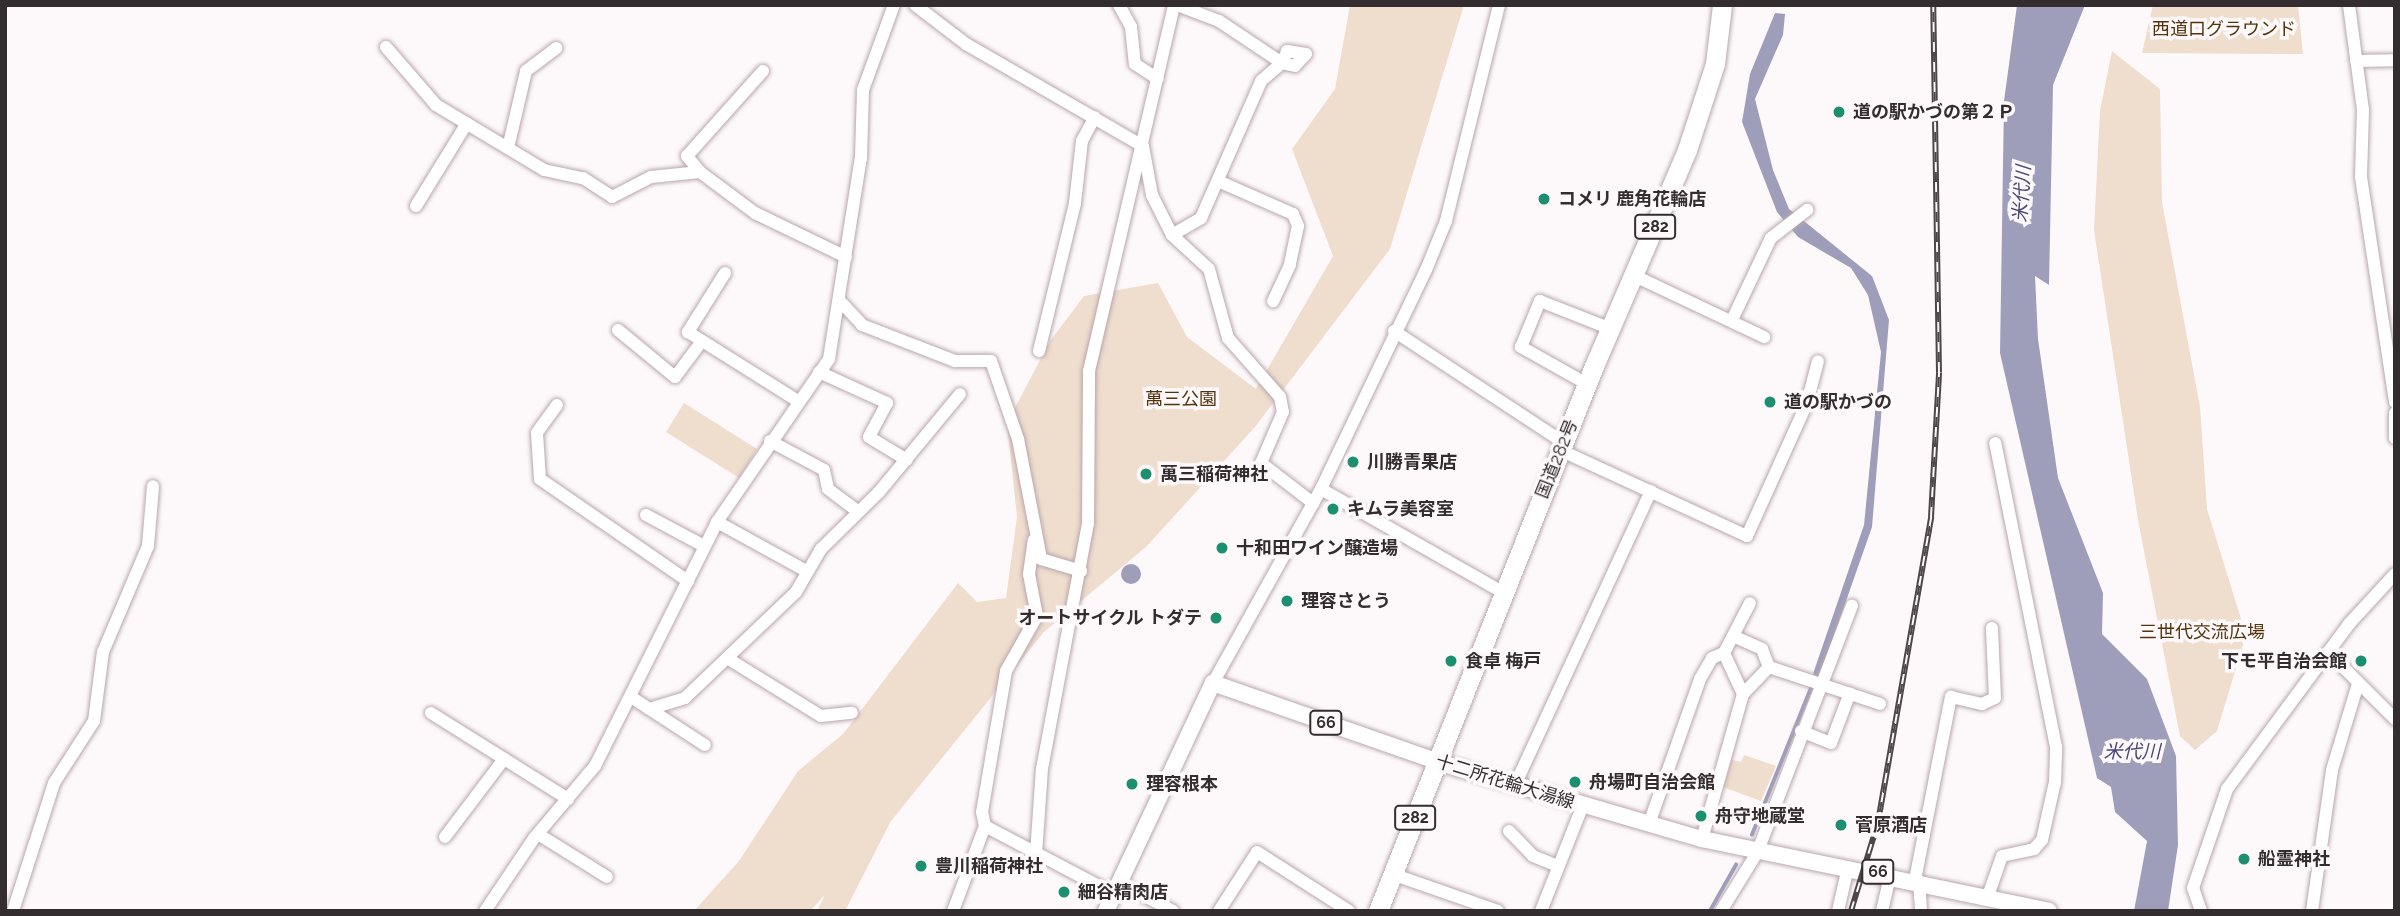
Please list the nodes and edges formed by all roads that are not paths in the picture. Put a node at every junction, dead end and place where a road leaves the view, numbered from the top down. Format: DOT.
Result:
graph roads {
  1 [pos="894,5"];
  2 [pos="915,5"];
  3 [pos="1119,5"];
  4 [pos="1176,5"];
  5 [pos="1499,5"];
  6 [pos="1722,5"];
  7 [pos="2349,5"];
  8 [pos="386,47"];
  9 [pos="556,48"];
  10 [pos="2356,61"];
  11 [pos="2395,61"];
  12 [pos="763,71"];
  13 [pos="1158,79"];
  14 [pos="1096,117"];
  15 [pos="467,123"];
  16 [pos="1143,146"];
  17 [pos="508,148"];
  18 [pos="700,172"];
  19 [pos="1219,181"];
  20 [pos="416,206"];
  21 [pos="1805,213"];
  22 [pos="1171,235"];
  23 [pos="846,257"];
  24 [pos="725,273"];
  25 [pos="1635,276"];
  26 [pos="839,300"];
  27 [pos="1273,301"];
  28 [pos="1732,320"];
  29 [pos="1611,329"];
  30 [pos="618,330"];
  31 [pos="1394,331"];
  32 [pos="1764,337"];
  33 [pos="702,341"];
  34 [pos="1039,351"];
  35 [pos="1818,361"];
  36 [pos="819,372"];
  37 [pos="1587,384"];
  38 [pos="960,394"];
  39 [pos="798,401"];
  40 [pos="2395,402"];
  41 [pos="557,405"];
  42 [pos="2395,413"];
  43 [pos="2395,438"];
  44 [pos="770,441"];
  45 [pos="1994,443"];
  46 [pos="1562,446"];
  47 [pos="906,460"];
  48 [pos="153,486"];
  49 [pos="1321,489"];
  50 [pos="1651,491"];
  51 [pos="1313,503"];
  52 [pos="857,511"];
  53 [pos="646,515"];
  54 [pos="717,522"];
  55 [pos="1036,530"];
  56 [pos="704,546"];
  57 [pos="806,570"];
  58 [pos="1081,571"];
  59 [pos="2395,574"];
  60 [pos="688,581"];
  61 [pos="1504,593"];
  62 [pos="1750,603"];
  63 [pos="1852,606"];
  64 [pos="1992,628"];
  65 [pos="1733,636"];
  66 [pos="2328,652"];
  67 [pos="1724,653"];
  68 [pos="727,658"];
  69 [pos="1769,667"];
  70 [pos="1815,680"];
  71 [pos="1213,683"];
  72 [pos="2358,684"];
  73 [pos="1850,693"];
  74 [pos="1743,694"];
  75 [pos="631,697"];
  76 [pos="1880,704"];
  77 [pos="649,709"];
  78 [pos="431,713"];
  79 [pos="852,713"];
  80 [pos="2395,719"];
  81 [pos="1801,731"];
  82 [pos="705,744"];
  83 [pos="504,759"];
  84 [pos="1438,762"];
  85 [pos="1515,785"];
  86 [pos="568,799"];
  87 [pos="1583,805"];
  88 [pos="1649,824"];
  89 [pos="985,826"];
  90 [pos="1509,831"];
  91 [pos="538,834"];
  92 [pos="445,837"];
  93 [pos="1702,839"];
  94 [pos="1757,853"];
  95 [pos="1036,854"];
  96 [pos="1558,866"];
  97 [pos="1849,867"];
  98 [pos="1392,874"];
  99 [pos="1891,875"];
  100 [pos="607,877"];
  101 [pos="1917,881"];
  102 [pos="1117,889"];
  103 [pos="1995,902"];
  104 [pos="13,911"];
  105 [pos="485,911"];
  106 [pos="953,911"];
  107 [pos="1106,911"];
  108 [pos="1173,911"];
  109 [pos="1219,911"];
  110 [pos="1349,911"];
  111 [pos="1378,911"];
  112 [pos="1498,911"];
  113 [pos="1541,911"];
  114 [pos="1721,911"];
  115 [pos="1838,911"];
  116 [pos="1882,911"];
  117 [pos="1922,911"];
  118 [pos="2049,911"];
  119 [pos="2201,911"];
  120 [pos="2312,911"];
  1 -- 23 [label="street"];
  2 -- 14 [label="street"];
  3 -- 13 [label="street"];
  4 -- 13 [label="street"];
  4 -- 19 [label="street"];
  5 -- 31 [label="street"];
  6 -- 25 [label="highway, 国道282号 / 282"];
  7 -- 10 [label="street"];
  8 -- 15 [label="street"];
  9 -- 17 [label="street"];
  10 -- 11 [label="street"];
  10 -- 40 [label="street"];
  12 -- 18 [label="street"];
  13 -- 16 [label="street"];
  14 -- 16 [label="street"];
  14 -- 34 [label="street"];
  15 -- 17 [label="street"];
  15 -- 20 [label="street"];
  16 -- 22 [label="street"];
  16 -- 58 [label="street"];
  17 -- 18 [label="street"];
  18 -- 23 [label="street"];
  19 -- 22 [label="street"];
  19 -- 27 [label="street"];
  21 -- 28 [label="street"];
  22 -- 51 [label="street"];
  23 -- 26 [label="street"];
  24 -- 33 [label="street"];
  25 -- 28 [label="street"];
  25 -- 29 [label="highway, 国道282号 / 282"];
  26 -- 36 [label="street"];
  26 -- 55 [label="street"];
  28 -- 32 [label="street"];
  29 -- 37 [label="highway, 国道282号 / 282"];
  29 -- 37 [label="street"];
  30 -- 33 [label="street"];
  31 -- 46 [label="street"];
  31 -- 49 [label="street"];
  33 -- 39 [label="street"];
  35 -- 50 [label="street"];
  36 -- 39 [label="street"];
  36 -- 47 [label="street"];
  37 -- 46 [label="highway, 国道282号 / 282"];
  38 -- 47 [label="street"];
  39 -- 44 [label="street"];
  41 -- 60 [label="street"];
  42 -- 43 [label="street"];
  44 -- 52 [label="street"];
  44 -- 54 [label="street"];
  45 -- 103 [label="street"];
  46 -- 50 [label="street"];
  46 -- 61 [label="highway, 国道282号 / 282"];
  47 -- 52 [label="street"];
  48 -- 104 [label="street"];
  49 -- 51 [label="street"];
  49 -- 61 [label="street"];
  50 -- 85 [label="street"];
  51 -- 71 [label="street"];
  52 -- 57 [label="street"];
  53 -- 56 [label="street"];
  54 -- 56 [label="street"];
  54 -- 57 [label="street"];
  55 -- 58 [label="street"];
  55 -- 89 [label="street"];
  56 -- 60 [label="street"];
  57 -- 68 [label="street"];
  58 -- 95 [label="street"];
  59 -- 66 [label="street"];
  60 -- 75 [label="street"];
  61 -- 84 [label="highway, 国道282号 / 282"];
  62 -- 65 [label="street"];
  63 -- 70 [label="street"];
  64 -- 101 [label="street"];
  65 -- 67 [label="street"];
  65 -- 69 [label="street"];
  66 -- 72 [label="street"];
  66 -- 119 [label="street"];
  67 -- 74 [label="street"];
  67 -- 88 [label="street"];
  68 -- 77 [label="street"];
  68 -- 79 [label="street"];
  69 -- 70 [label="street"];
  69 -- 74 [label="street"];
  70 -- 73 [label="street"];
  70 -- 81 [label="street"];
  71 -- 84 [label="main road, 十二所花輪大湯線 / 66"];
  71 -- 102 [label="main road"];
  72 -- 80 [label="street"];
  72 -- 120 [label="street"];
  73 -- 76 [label="street"];
  73 -- 81 [label="street"];
  74 -- 93 [label="street"];
  75 -- 77 [label="street"];
  75 -- 86 [label="street"];
  77 -- 82 [label="street"];
  78 -- 83 [label="street"];
  81 -- 94 [label="street"];
  83 -- 86 [label="street"];
  83 -- 92 [label="street"];
  84 -- 85 [label="main road, 十二所花輪大湯線 / 66"];
  84 -- 98 [label="highway, 国道282号 / 282"];
  85 -- 87 [label="main road, 十二所花輪大湯線 / 66"];
  86 -- 91 [label="street"];
  87 -- 88 [label="main road, 十二所花輪大湯線 / 66"];
  87 -- 96 [label="street"];
  88 -- 93 [label="main road, 十二所花輪大湯線 / 66"];
  89 -- 95 [label="street"];
  89 -- 106 [label="street"];
  90 -- 96 [label="street"];
  91 -- 100 [label="street"];
  91 -- 105 [label="street"];
  93 -- 94 [label="main road, 十二所花輪大湯線 / 66"];
  94 -- 97 [label="main road, 十二所花輪大湯線 / 66"];
  94 -- 114 [label="street"];
  95 -- 102 [label="street"];
  96 -- 113 [label="street"];
  97 -- 99 [label="main road, 十二所花輪大湯線 / 66"];
  97 -- 115 [label="street"];
  98 -- 111 [label="highway, 国道282号 / 282"];
  98 -- 112 [label="street"];
  99 -- 101 [label="main road, 十二所花輪大湯線 / 66"];
  99 -- 116 [label="street"];
  101 -- 103 [label="main road, 十二所花輪大湯線 / 66"];
  101 -- 117 [label="street"];
  102 -- 107 [label="main road"];
  102 -- 108 [label="street"];
  103 -- 118 [label="main road, 十二所花輪大湯線 / 66"];
  109 -- 110 [label="street"];
}
